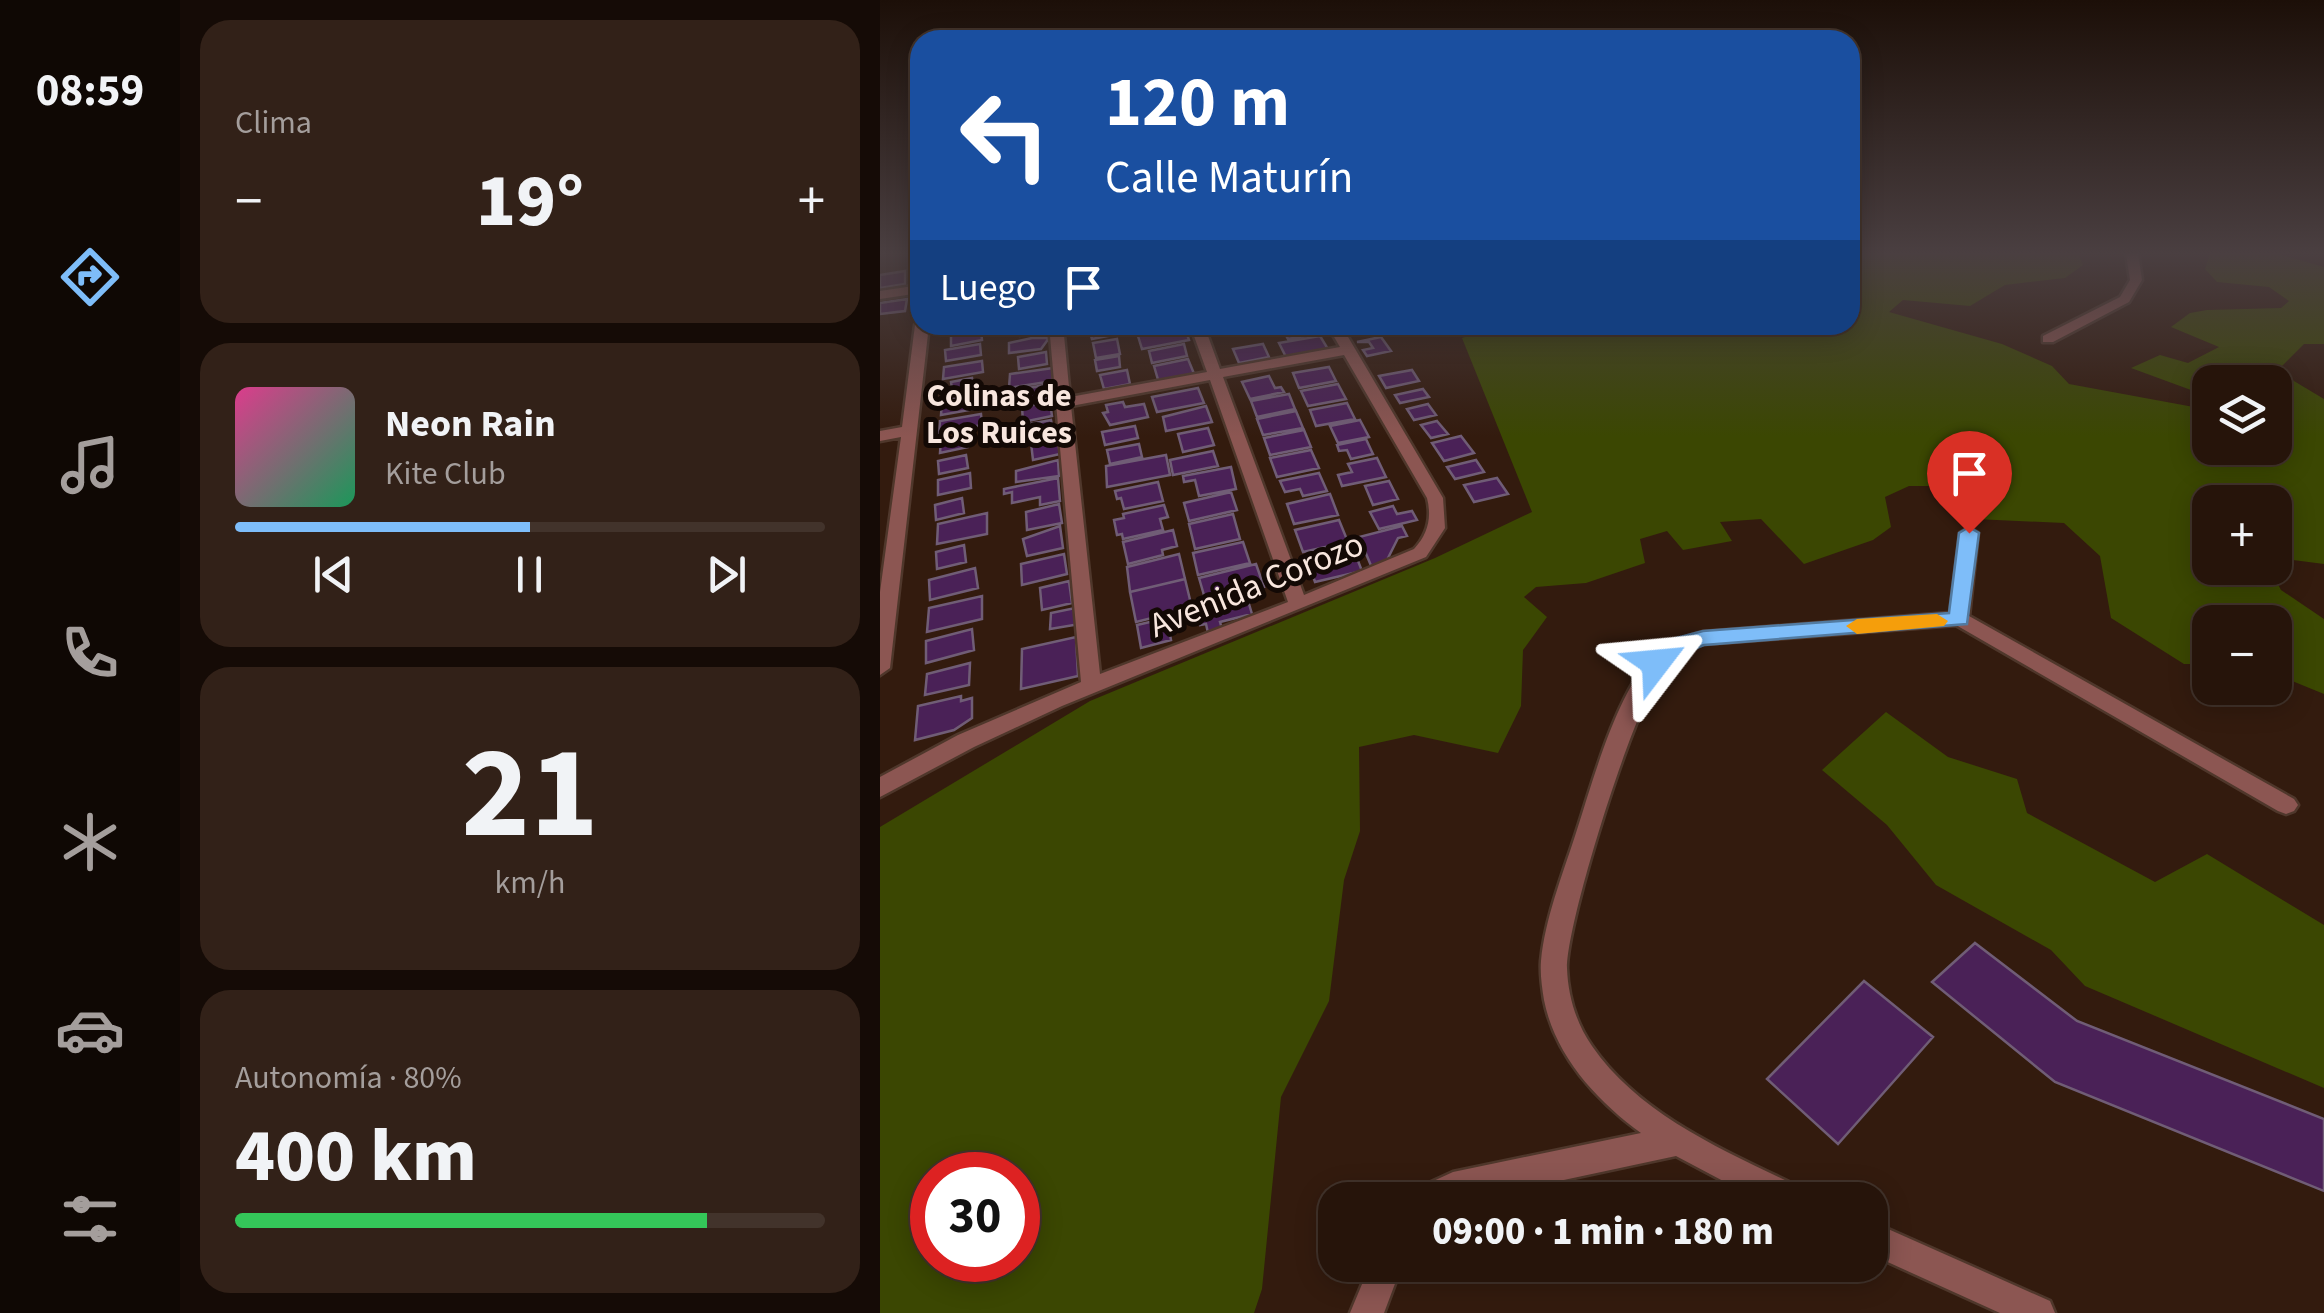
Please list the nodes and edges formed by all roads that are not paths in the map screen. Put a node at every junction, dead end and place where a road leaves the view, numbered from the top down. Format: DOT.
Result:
graph roads {
  1 [pos="2096,314"];
  2 [pos="921,335"];
  3 [pos="1057,335"];
  4 [pos="1200,335"];
  5 [pos="1340,335"];
  6 [pos="2048,339"];
  7 [pos="1348,350"];
  8 [pos="1213,375"];
  9 [pos="1063,403"];
  10 [pos="911,430"];
  11 [pos="880,436"];
  12 [pos="1969,533"];
  13 [pos="1298,603"];
  14 [pos="1959,619"];
  15 [pos="880,668"];
  16 [pos="1091,682"];
  17 [pos="880,788"];
  18 [pos="2286,805"];
  19 [pos="1678,1142"];
  20 [pos="1482,1182"];
  21 [pos="1757,1182"];
  22 [pos="1888,1246"];
  23 [pos="1379,1282"];
  24 [pos="1367,1313"];
  25 [pos="2038,1313"];
  1 -- 6 [label="street"];
  2 -- 10 [label="street"];
  3 -- 9 [label="street"];
  4 -- 8 [label="street"];
  5 -- 7 [label="street, Avenida Corozo"];
  7 -- 8 [label="street"];
  7 -- 13 [label="street, Avenida Corozo"];
  8 -- 9 [label="street"];
  8 -- 13 [label="street"];
  9 -- 16 [label="street"];
  10 -- 11 [label="street"];
  10 -- 15 [label="street"];
  12 -- 14 [label="street"];
  13 -- 16 [label="street, Avenida Corozo"];
  14 -- 18 [label="street"];
  14 -- 19 [label="street"];
  16 -- 17 [label="street, Avenida Corozo"];
  19 -- 20 [label="street"];
  19 -- 21 [label="street"];
  22 -- 25 [label="street"];
  23 -- 24 [label="street"];
}
